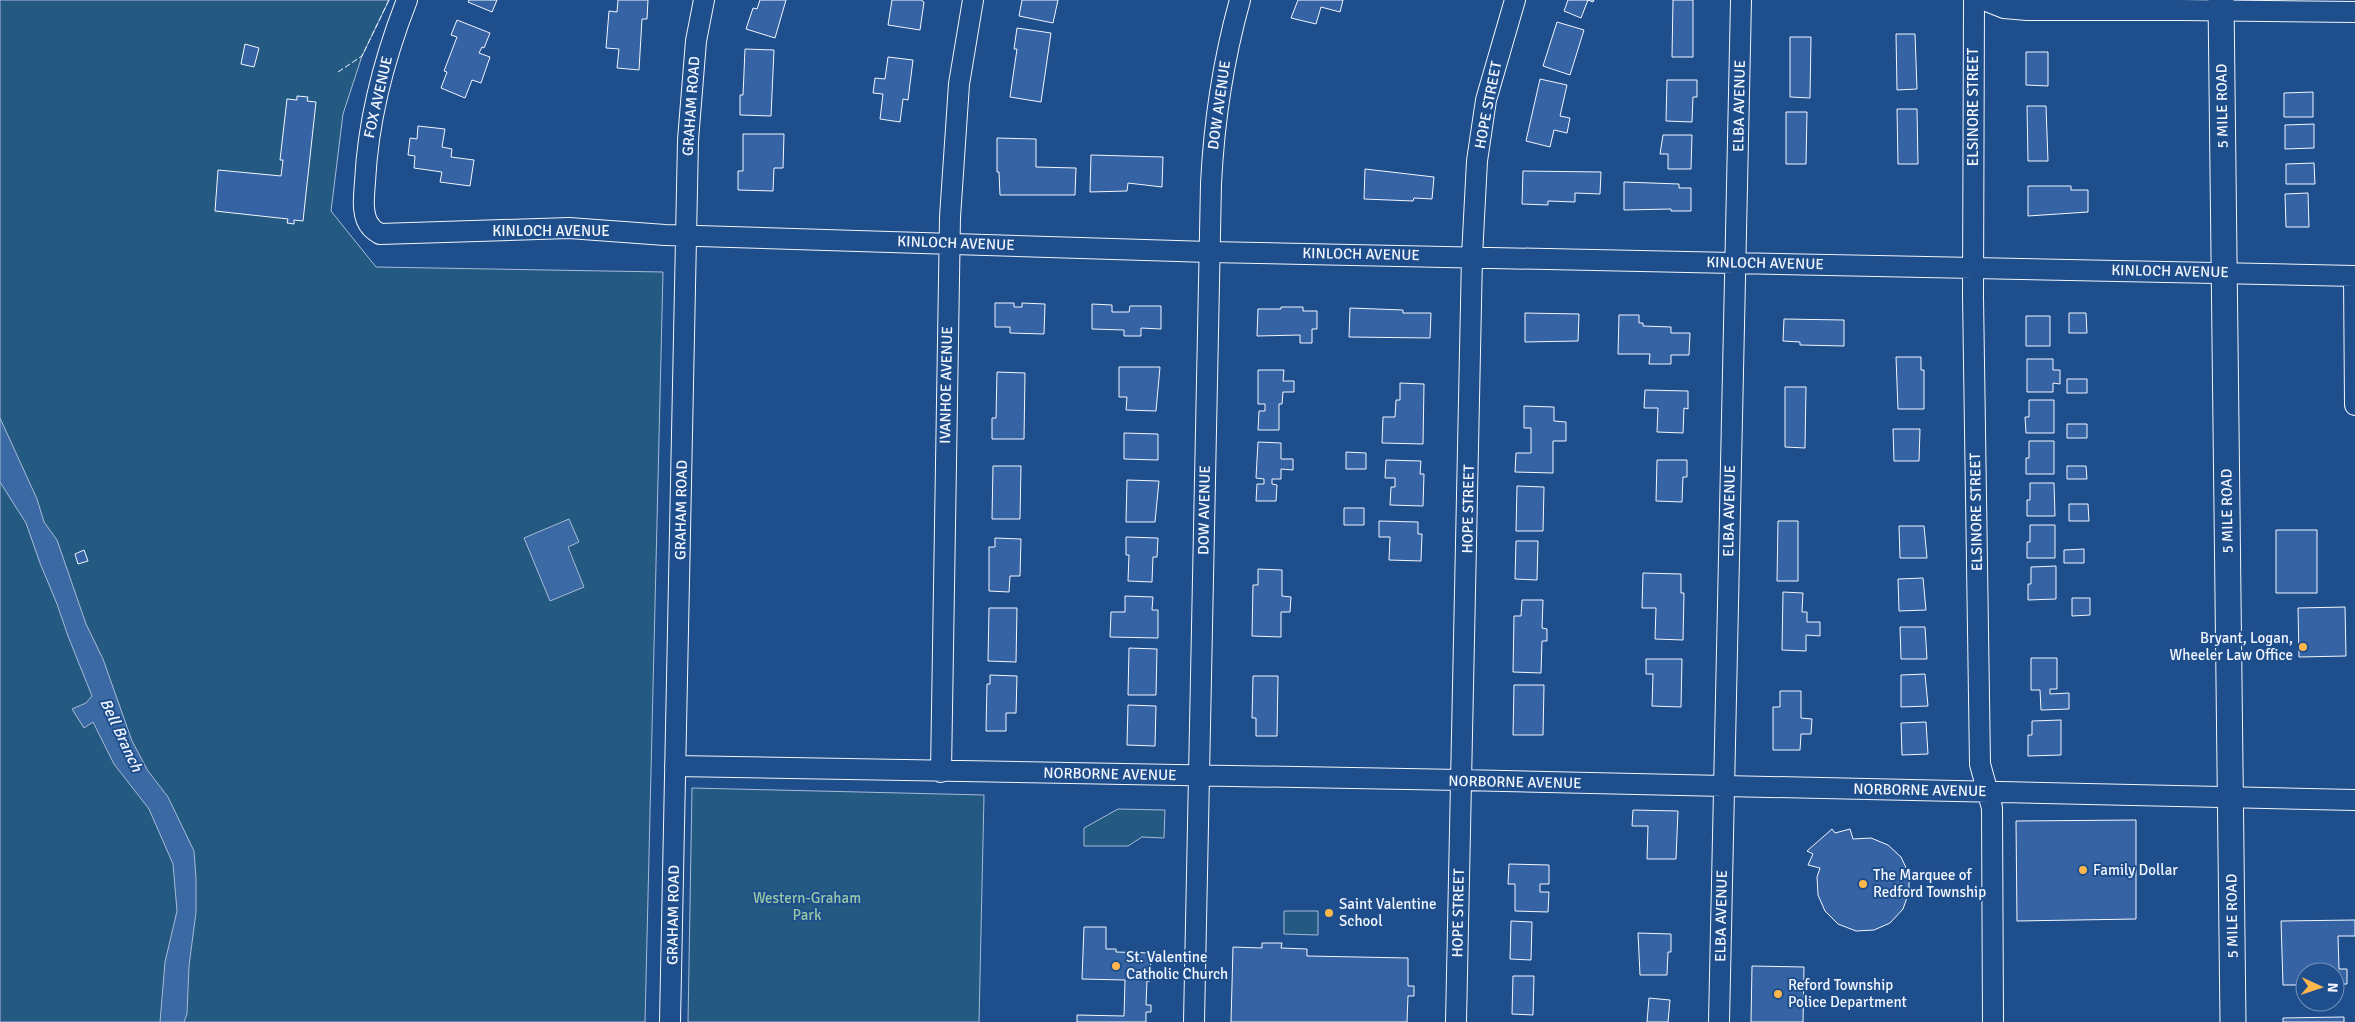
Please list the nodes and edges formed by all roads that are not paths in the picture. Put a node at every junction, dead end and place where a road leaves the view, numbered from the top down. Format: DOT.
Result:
graph roads {
  1 [pos="407,0"];
  2 [pos="704,0"];
  3 [pos="973,0"];
  4 [pos="1240,0"];
  5 [pos="1515,0"];
  6 [pos="1741,0"];
  7 [pos="1974,0"];
  8 [pos="1984,0"];
  9 [pos="2221,5"];
  10 [pos="2355,12"];
  11 [pos="369,226"];
  12 [pos="686,235"];
  13 [pos="949,242"];
  14 [pos="1209,252"];
  15 [pos="1472,256"];
  16 [pos="1736,263"];
  17 [pos="1973,267"];
  18 [pos="2224,272"];
  19 [pos="2355,276"];
  20 [pos="2355,405"];
  21 [pos="676,766"];
  22 [pos="941,772"];
  23 [pos="1199,776"];
  24 [pos="1461,780"];
  25 [pos="1723,786"];
  26 [pos="1988,792"];
  27 [pos="2231,798"];
  28 [pos="2355,800"];
  29 [pos="670,1022"];
  30 [pos="1194,1022"];
  31 [pos="1456,1022"];
  32 [pos="1719,1022"];
  33 [pos="1993,1022"];
  34 [pos="2233,1022"];
  1 -- 11 [label="street, FOX AVENUE"];
  2 -- 12 [label="street, GRAHAM ROAD"];
  3 -- 13 [label="street, IVANHOE AVENUE"];
  4 -- 14 [label="street, DOW AVENUE"];
  5 -- 15 [label="street, HOPE STREET"];
  6 -- 16 [label="street, ELBA AVENUE"];
  7 -- 17 [label="street, ELSINORE STREET"];
  8 -- 9 [label="street"];
  9 -- 10 [label="street"];
  9 -- 18 [label="main road, 5 MILE ROAD"];
  11 -- 12 [label="street, KINLOCH AVENUE"];
  12 -- 13 [label="street, KINLOCH AVENUE"];
  12 -- 21 [label="street, GRAHAM ROAD"];
  13 -- 14 [label="street, KINLOCH AVENUE"];
  13 -- 22 [label="street, IVANHOE AVENUE"];
  14 -- 15 [label="street, KINLOCH AVENUE"];
  14 -- 23 [label="street, DOW AVENUE"];
  15 -- 16 [label="street, KINLOCH AVENUE"];
  15 -- 24 [label="street, HOPE STREET"];
  16 -- 17 [label="street, KINLOCH AVENUE"];
  16 -- 25 [label="street, ELBA AVENUE"];
  17 -- 18 [label="street, KINLOCH AVENUE"];
  17 -- 26 [label="street, ELSINORE STREET"];
  18 -- 19 [label="street, KINLOCH AVENUE"];
  18 -- 27 [label="main road, 5 MILE ROAD"];
  19 -- 20 [label="street"];
  21 -- 22 [label="street, NORBORNE AVENUE"];
  21 -- 29 [label="street, GRAHAM ROAD"];
  22 -- 23 [label="street, NORBORNE AVENUE"];
  23 -- 24 [label="street, NORBORNE AVENUE"];
  23 -- 30 [label="street, DOW AVENUE"];
  24 -- 25 [label="street, NORBORNE AVENUE"];
  24 -- 31 [label="street, HOPE STREET"];
  25 -- 26 [label="street, NORBORNE AVENUE"];
  25 -- 32 [label="street, ELBA AVENUE"];
  26 -- 27 [label="street, NORBORNE AVENUE"];
  26 -- 33 [label="street, ELSINORE STREET"];
  27 -- 28 [label="street, NORBORNE AVENUE"];
  27 -- 34 [label="main road, 5 MILE ROAD"];
}
